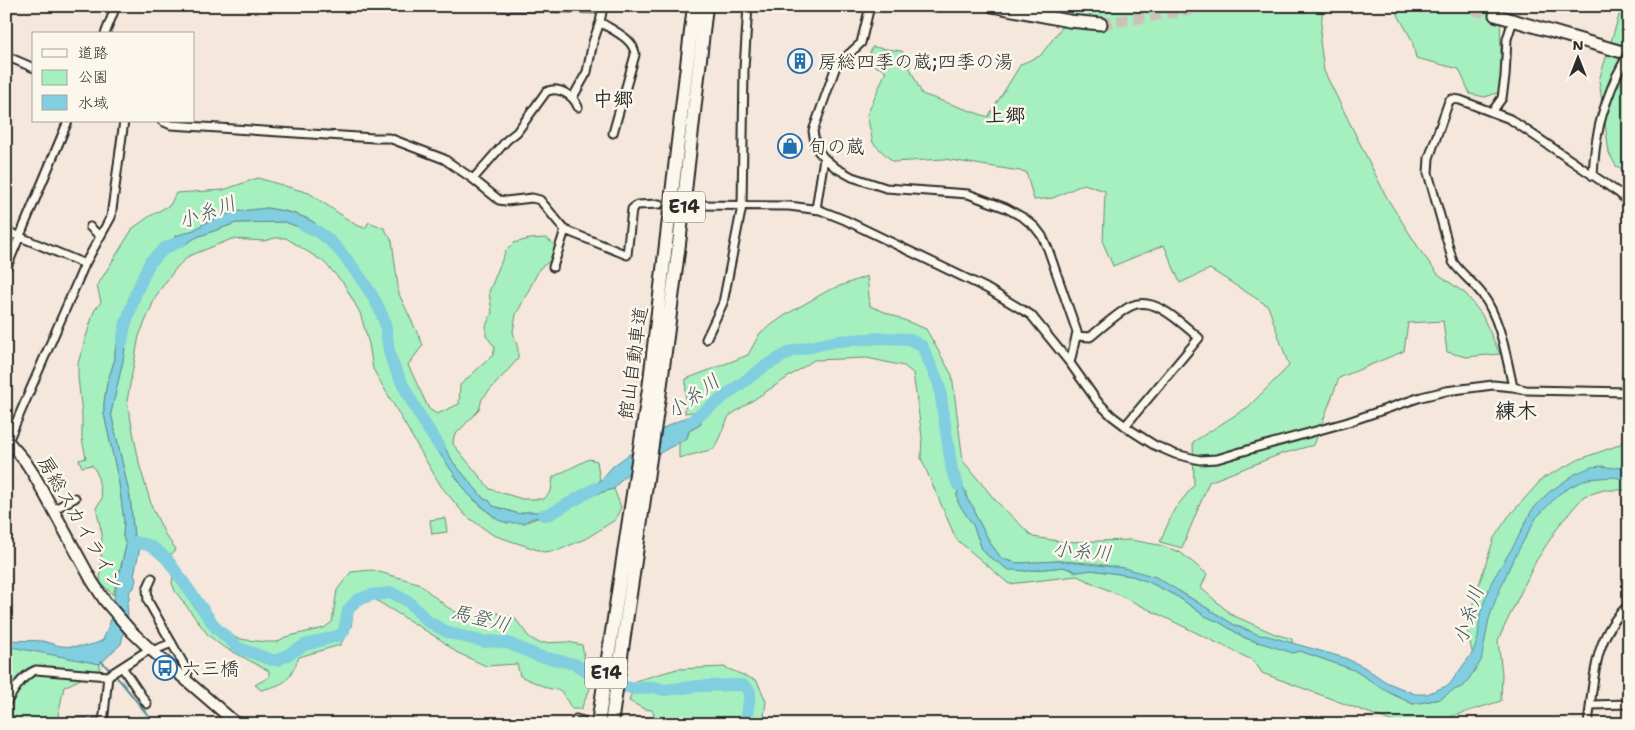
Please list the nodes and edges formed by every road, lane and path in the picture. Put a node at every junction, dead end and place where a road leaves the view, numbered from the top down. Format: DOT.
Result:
graph roads {
  1 [pos="116,6"];
  2 [pos="502,6"];
  3 [pos="685,6"];
  4 [pos="694,6"];
  5 [pos="706,6"];
  6 [pos="748,6"];
  7 [pos="870,6"];
  8 [pos="992,6"];
  9 [pos="603,8"];
  10 [pos="1495,15"];
  11 [pos="1513,20"];
  12 [pos="600,22"];
  13 [pos="694,23"];
  14 [pos="1101,24"];
  15 [pos="105,32"];
  16 [pos="1629,53"];
  17 [pos="6,56"];
  18 [pos="32,67"];
  19 [pos="573,97"];
  20 [pos="578,106"];
  21 [pos="1492,112"];
  22 [pos="68,122"];
  23 [pos="124,122"];
  24 [pos="164,122"];
  25 [pos="613,133"];
  26 [pos="824,158"];
  27 [pos="1593,176"];
  28 [pos="474,179"];
  29 [pos="1629,203"];
  30 [pos="659,204"];
  31 [pos="697,205"];
  32 [pos="742,206"];
  33 [pos="816,209"];
  34 [pos="90,227"];
  35 [pos="565,230"];
  36 [pos="6,231"];
  37 [pos="100,236"];
  38 [pos="20,237"];
  39 [pos="85,264"];
  40 [pos="553,267"];
  41 [pos="6,269"];
  42 [pos="1076,336"];
  43 [pos="706,339"];
  44 [pos="1629,350"];
  45 [pos="1070,363"];
  46 [pos="1513,387"];
  47 [pos="655,390"];
  48 [pos="1627,391"];
  49 [pos="1125,426"];
  50 [pos="7,440"];
  51 [pos="75,498"];
  52 [pos="53,510"];
  53 [pos="152,578"];
  54 [pos="1629,605"];
  55 [pos="621,623"];
  56 [pos="172,643"];
  57 [pos="151,650"];
  58 [pos="121,668"];
  59 [pos="109,676"];
  60 [pos="184,679"];
  61 [pos="6,703"];
  62 [pos="148,704"];
  63 [pos="1629,704"];
  64 [pos="1590,705"];
  65 [pos="76,722"];
  66 [pos="103,723"];
  67 [pos="595,723"];
  68 [pos="237,724"];
  69 [pos="576,724"];
  70 [pos="611,724"];
  71 [pos="1588,724"];
  1 -- 15 [label="street"];
  2 -- 9 [label="street"];
  3 -- 13 [label="highway"];
  4 -- 13 [label="highway, 館山自動車道 / E14"];
  5 -- 13 [label="highway, 館山自動車道 / E14"];
  6 -- 32 [label="street"];
  7 -- 26 [label="street"];
  8 -- 14 [label="main road"];
  9 -- 12 [label="street"];
  10 -- 11 [label="main road"];
  11 -- 16 [label="main road"];
  11 -- 21 [label="street"];
  12 -- 19 [label="street"];
  12 -- 25 [label="street"];
  13 -- 47 [label="highway, 館山自動車道 / E14"];
  13 -- 47 [label="highway, 館山自動車道 / E14"];
  16 -- 27 [label="street, bridge"];
  17 -- 18 [label="street"];
  19 -- 20 [label="street"];
  19 -- 28 [label="street"];
  21 -- 27 [label="street"];
  21 -- 46 [label="street"];
  22 -- 38 [label="street"];
  23 -- 37 [label="street"];
  24 -- 28 [label="street"];
  26 -- 33 [label="street"];
  26 -- 42 [label="street"];
  27 -- 29 [label="street"];
  28 -- 35 [label="street"];
  30 -- 35 [label="street"];
  31 -- 32 [label="street"];
  32 -- 33 [label="street"];
  32 -- 43 [label="street"];
  33 -- 45 [label="street"];
  34 -- 37 [label="street"];
  35 -- 40 [label="street"];
  36 -- 38 [label="street"];
  37 -- 39 [label="street"];
  38 -- 39 [label="street"];
  38 -- 41 [label="street"];
  39 -- 50 [label="street"];
  42 -- 45 [label="street"];
  42 -- 49 [label="street"];
  44 -- 48 [label="street"];
  45 -- 49 [label="street"];
  46 -- 48 [label="street"];
  46 -- 49 [label="street"];
  47 -- 55 [label="highway, 館山自動車道 / E14"];
  50 -- 52 [label="main road, 房総スカイライン"];
  51 -- 52 [label="street"];
  52 -- 57 [label="main road, 房総スカイライン"];
  53 -- 56 [label="street"];
  54 -- 64 [label="street"];
  55 -- 67 [label="highway, 館山自動車道 / E14"];
  55 -- 70 [label="highway, 館山自動車道 / E14"];
  56 -- 57 [label="street"];
  56 -- 60 [label="street"];
  57 -- 58 [label="street"];
  57 -- 60 [label="main road, 房総スカイライン"];
  58 -- 59 [label="street"];
  58 -- 62 [label="street"];
  59 -- 61 [label="street"];
  59 -- 66 [label="street"];
  60 -- 68 [label="main road, 房総スカイライン"];
  63 -- 64 [label="street"];
  64 -- 71 [label="street"];
  65 -- 66 [label="street"];
  67 -- 69 [label="street"];
}
